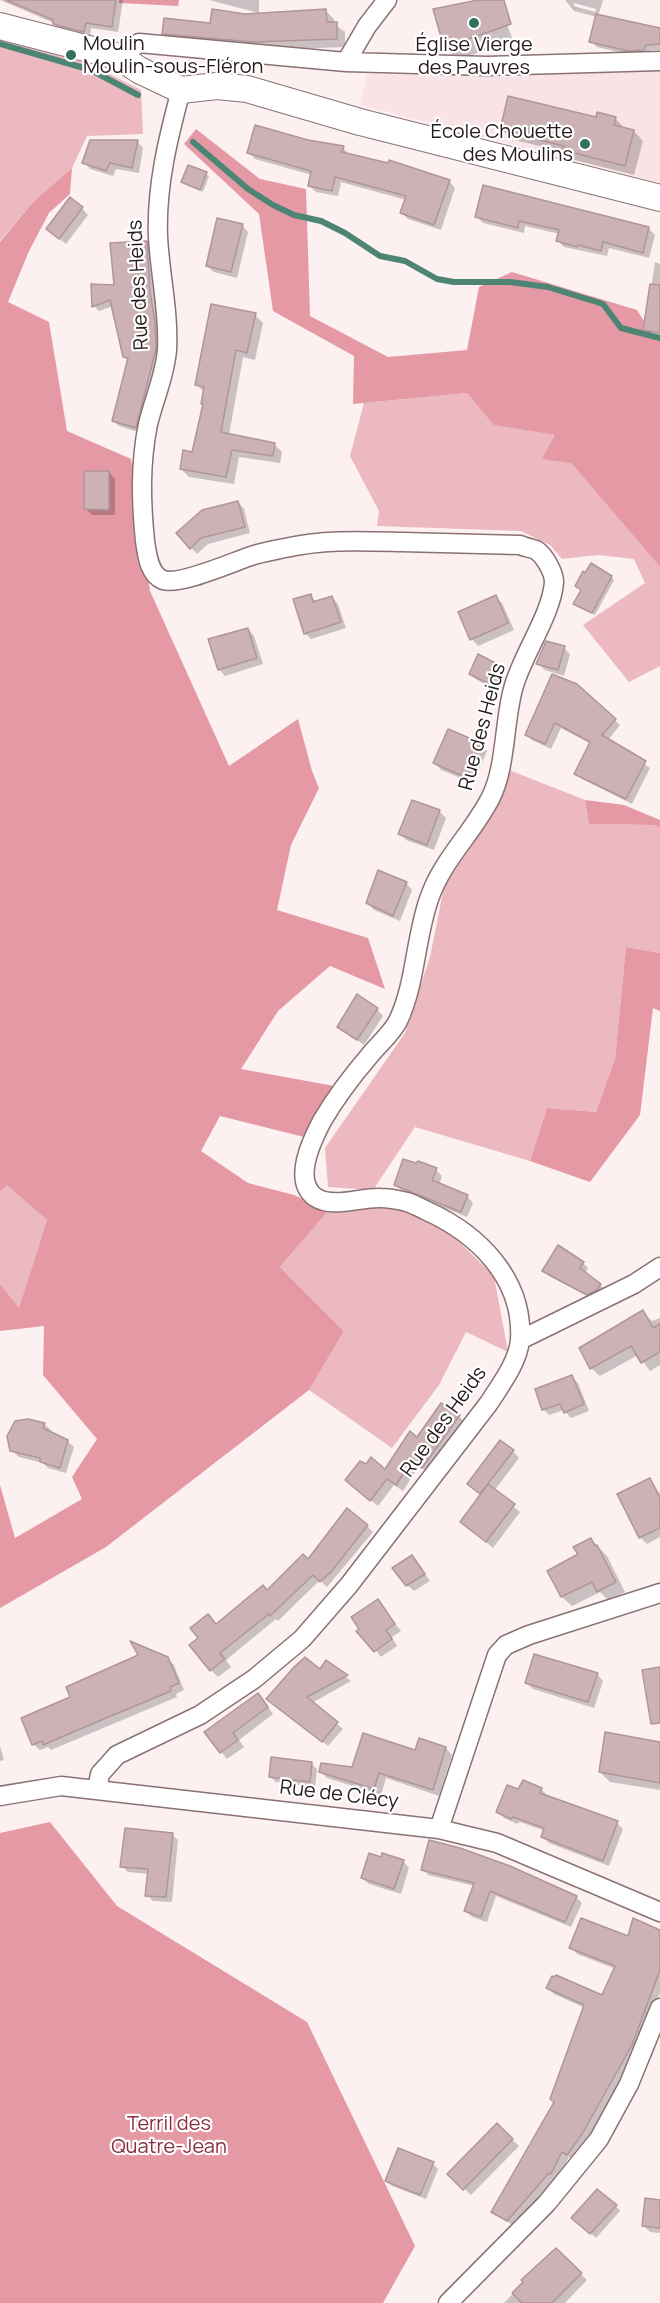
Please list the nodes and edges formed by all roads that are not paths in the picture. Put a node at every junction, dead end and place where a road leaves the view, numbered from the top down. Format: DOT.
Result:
graph roads {
  1 [pos="387,0"];
  2 [pos="0,26"];
  3 [pos="120,57"];
  4 [pos="660,61"];
  5 [pos="345,62"];
  6 [pos="181,90"];
  7 [pos="660,198"];
  8 [pos="660,1267"];
  9 [pos="520,1340"];
  10 [pos="660,1593"];
  11 [pos="97,1790"];
  12 [pos="0,1796"];
  13 [pos="439,1829"];
  14 [pos="660,1912"];
  15 [pos="660,2008"];
  16 [pos="448,2303"];
  1 -- 5 [label="street"];
  2 -- 3 [label="street"];
  3 -- 5 [label="street"];
  3 -- 6 [label="street"];
  4 -- 5 [label="street"];
  6 -- 7 [label="street"];
  6 -- 9 [label="street, Rue des Heids"];
  8 -- 9 [label="street"];
  9 -- 11 [label="street, Rue des Heids"];
  10 -- 13 [label="street"];
  11 -- 12 [label="street, Rue de Clécy"];
  11 -- 13 [label="street, Rue de Clécy"];
  13 -- 14 [label="street, Rue de Clécy"];
  15 -- 16 [label="street"];
}
